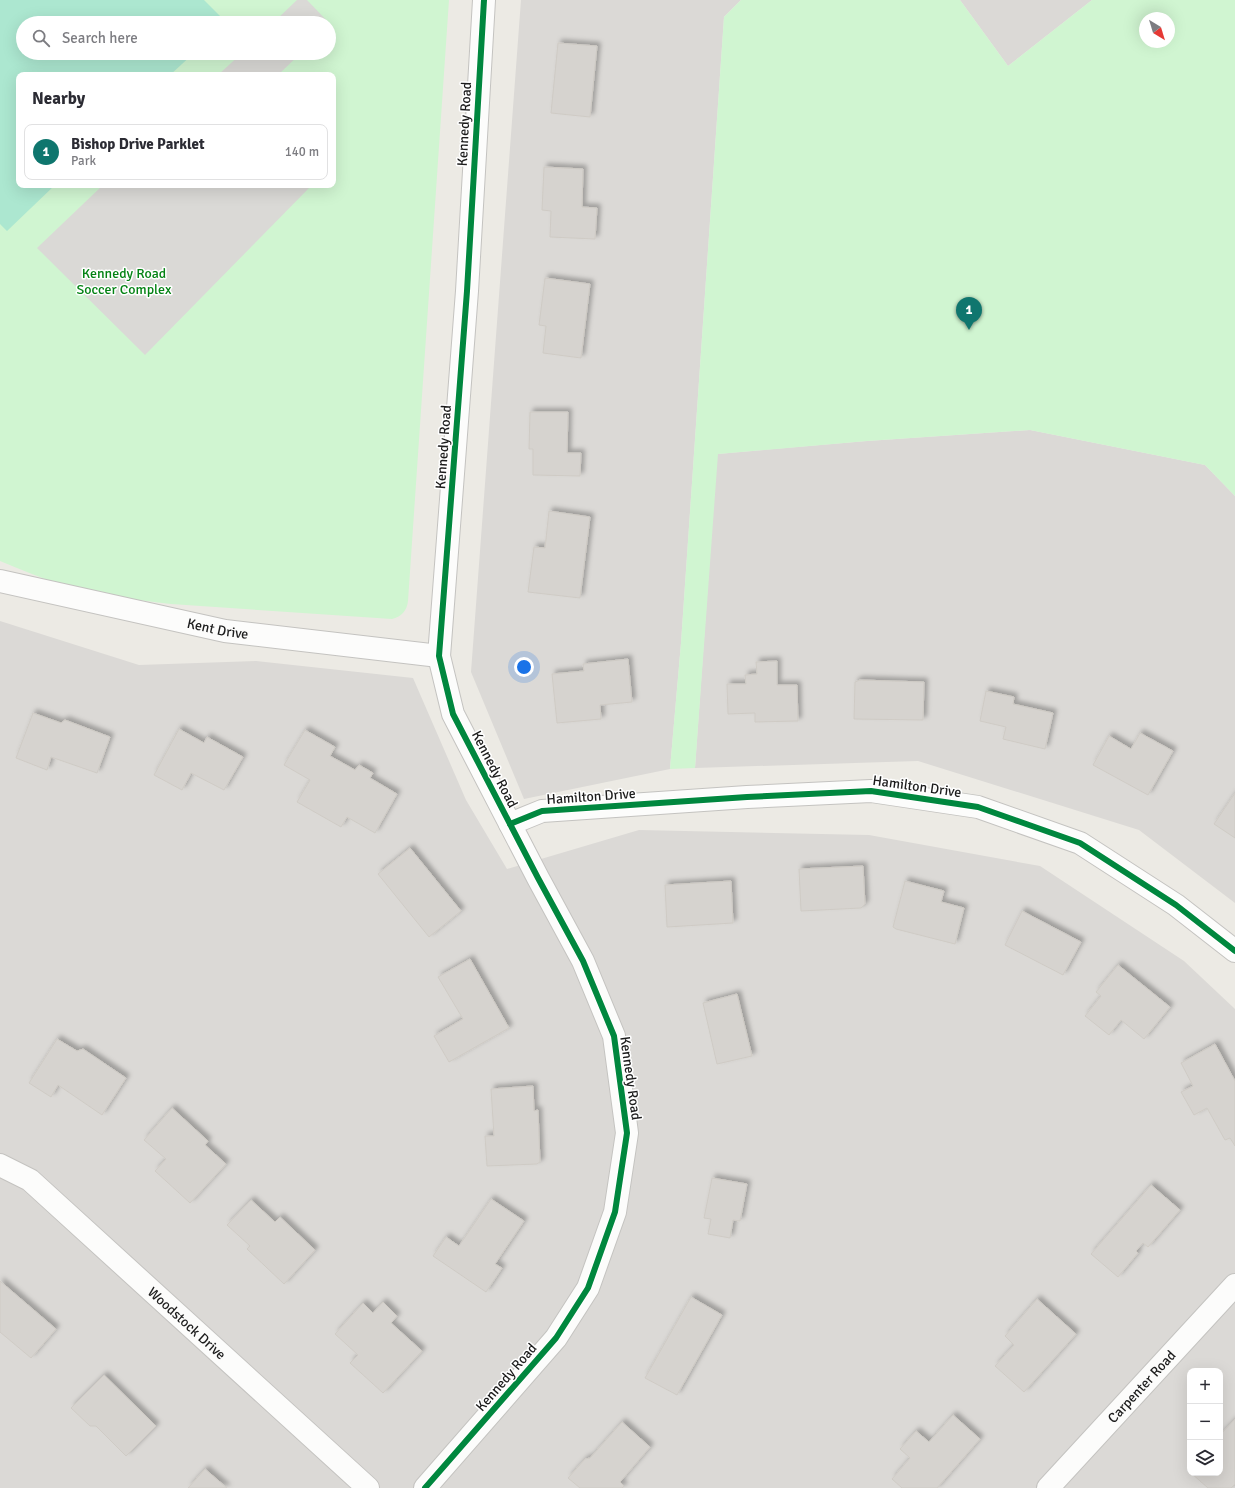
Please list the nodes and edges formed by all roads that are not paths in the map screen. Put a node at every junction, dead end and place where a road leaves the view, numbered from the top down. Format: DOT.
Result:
graph roads {
  1 [pos="484,0"];
  2 [pos="0,581"];
  3 [pos="439,656"];
  4 [pos="510,824"];
  5 [pos="1235,951"];
  6 [pos="0,1165"];
  7 [pos="1235,1285"];
  8 [pos="368,1488"];
  9 [pos="425,1488"];
  10 [pos="1048,1488"];
  1 -- 3 [label="street, Kennedy Road"];
  2 -- 3 [label="street, Kent Drive"];
  3 -- 4 [label="street, Kennedy Road"];
  4 -- 5 [label="street, Hamilton Drive"];
  4 -- 9 [label="street, Kennedy Road"];
  6 -- 8 [label="street, Woodstock Drive"];
  7 -- 10 [label="street, Carpenter Road"];
}
